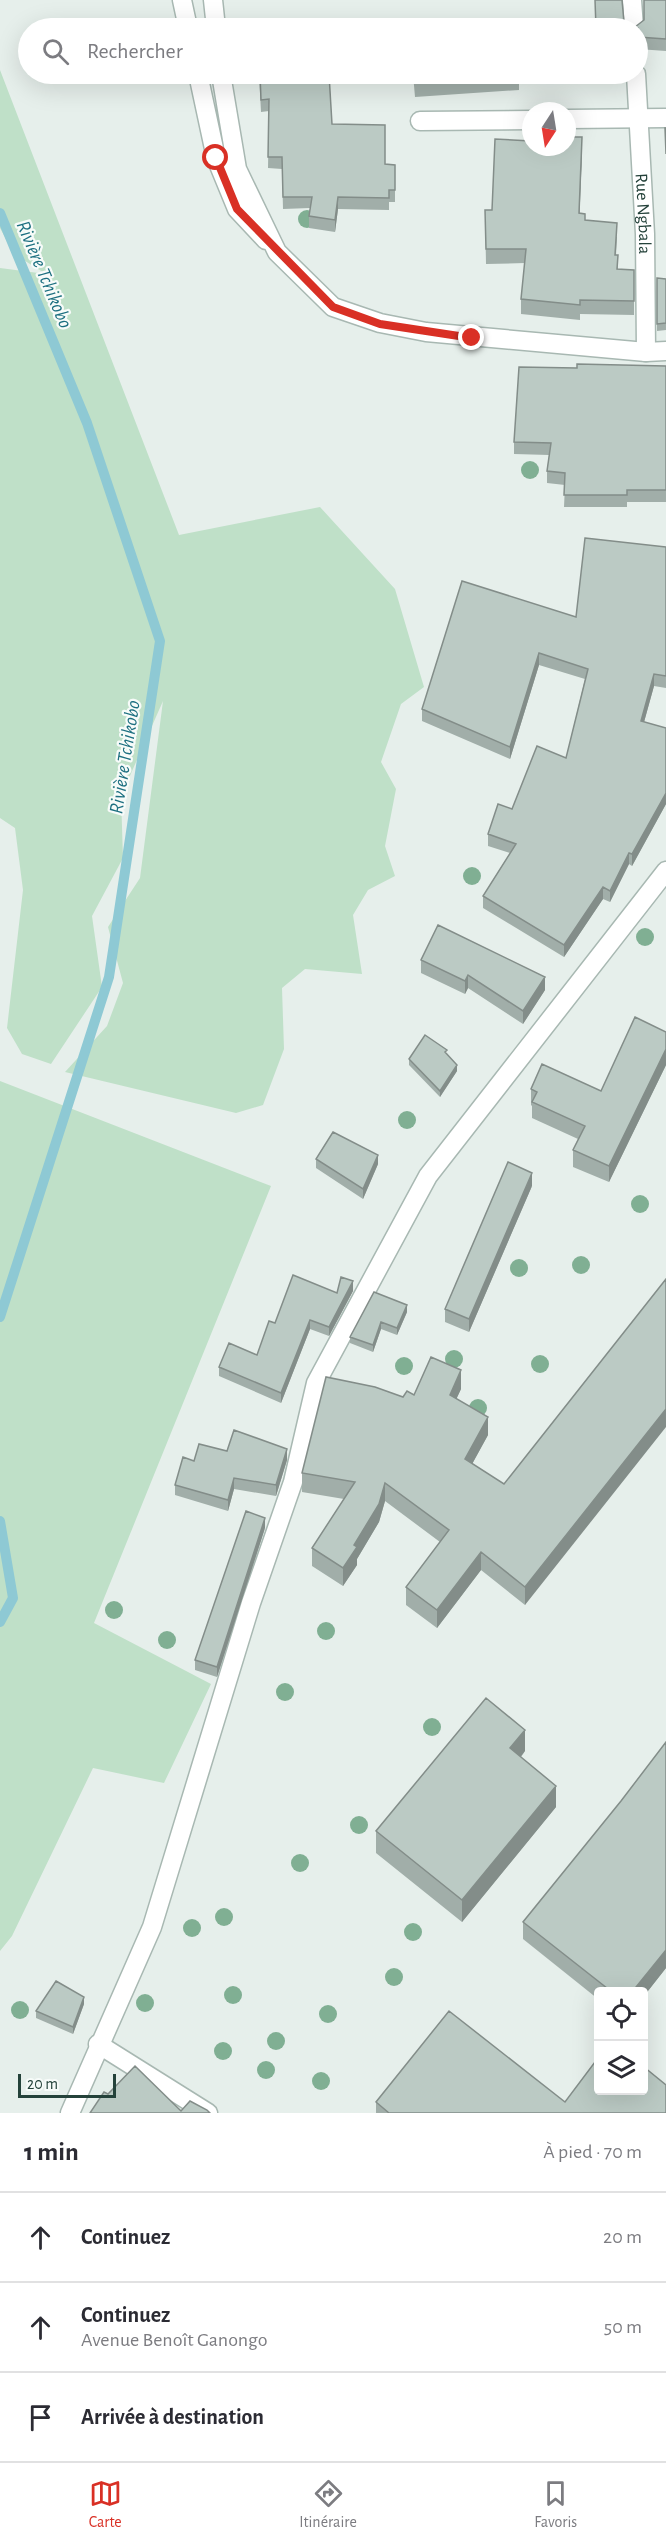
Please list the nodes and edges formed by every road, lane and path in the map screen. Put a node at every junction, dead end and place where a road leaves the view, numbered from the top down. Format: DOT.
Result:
graph roads {
  1 [pos="182,0"];
  2 [pos="213,0"];
  3 [pos="632,0"];
  4 [pos="186,18"];
  5 [pos="215,18"];
  6 [pos="633,18"];
  7 [pos="200,84"];
  8 [pos="223,84"];
  9 [pos="637,84"];
  10 [pos="639,117"];
  11 [pos="666,118"];
  12 [pos="576,119"];
  13 [pos="522,120"];
  14 [pos="420,121"];
  15 [pos="277,252"];
  16 [pos="666,351"];
  17 [pos="646,352"];
  18 [pos="666,871"];
  19 [pos="98,2044"];
  20 [pos="70,2113"];
  21 [pos="208,2113"];
  1 -- 4 [label="street"];
  2 -- 5 [label="street"];
  3 -- 6 [label="street"];
  7 -- 15 [label="street"];
  8 -- 15 [label="street"];
  9 -- 10 [label="street, Rue Ngbala"];
  10 -- 11 [label="street"];
  10 -- 12 [label="street"];
  10 -- 17 [label="street, Rue Ngbala"];
  13 -- 14 [label="street"];
  15 -- 17 [label="street"];
  16 -- 17 [label="street"];
  18 -- 19 [label="street"];
  19 -- 20 [label="street"];
  19 -- 21 [label="street"];
}
